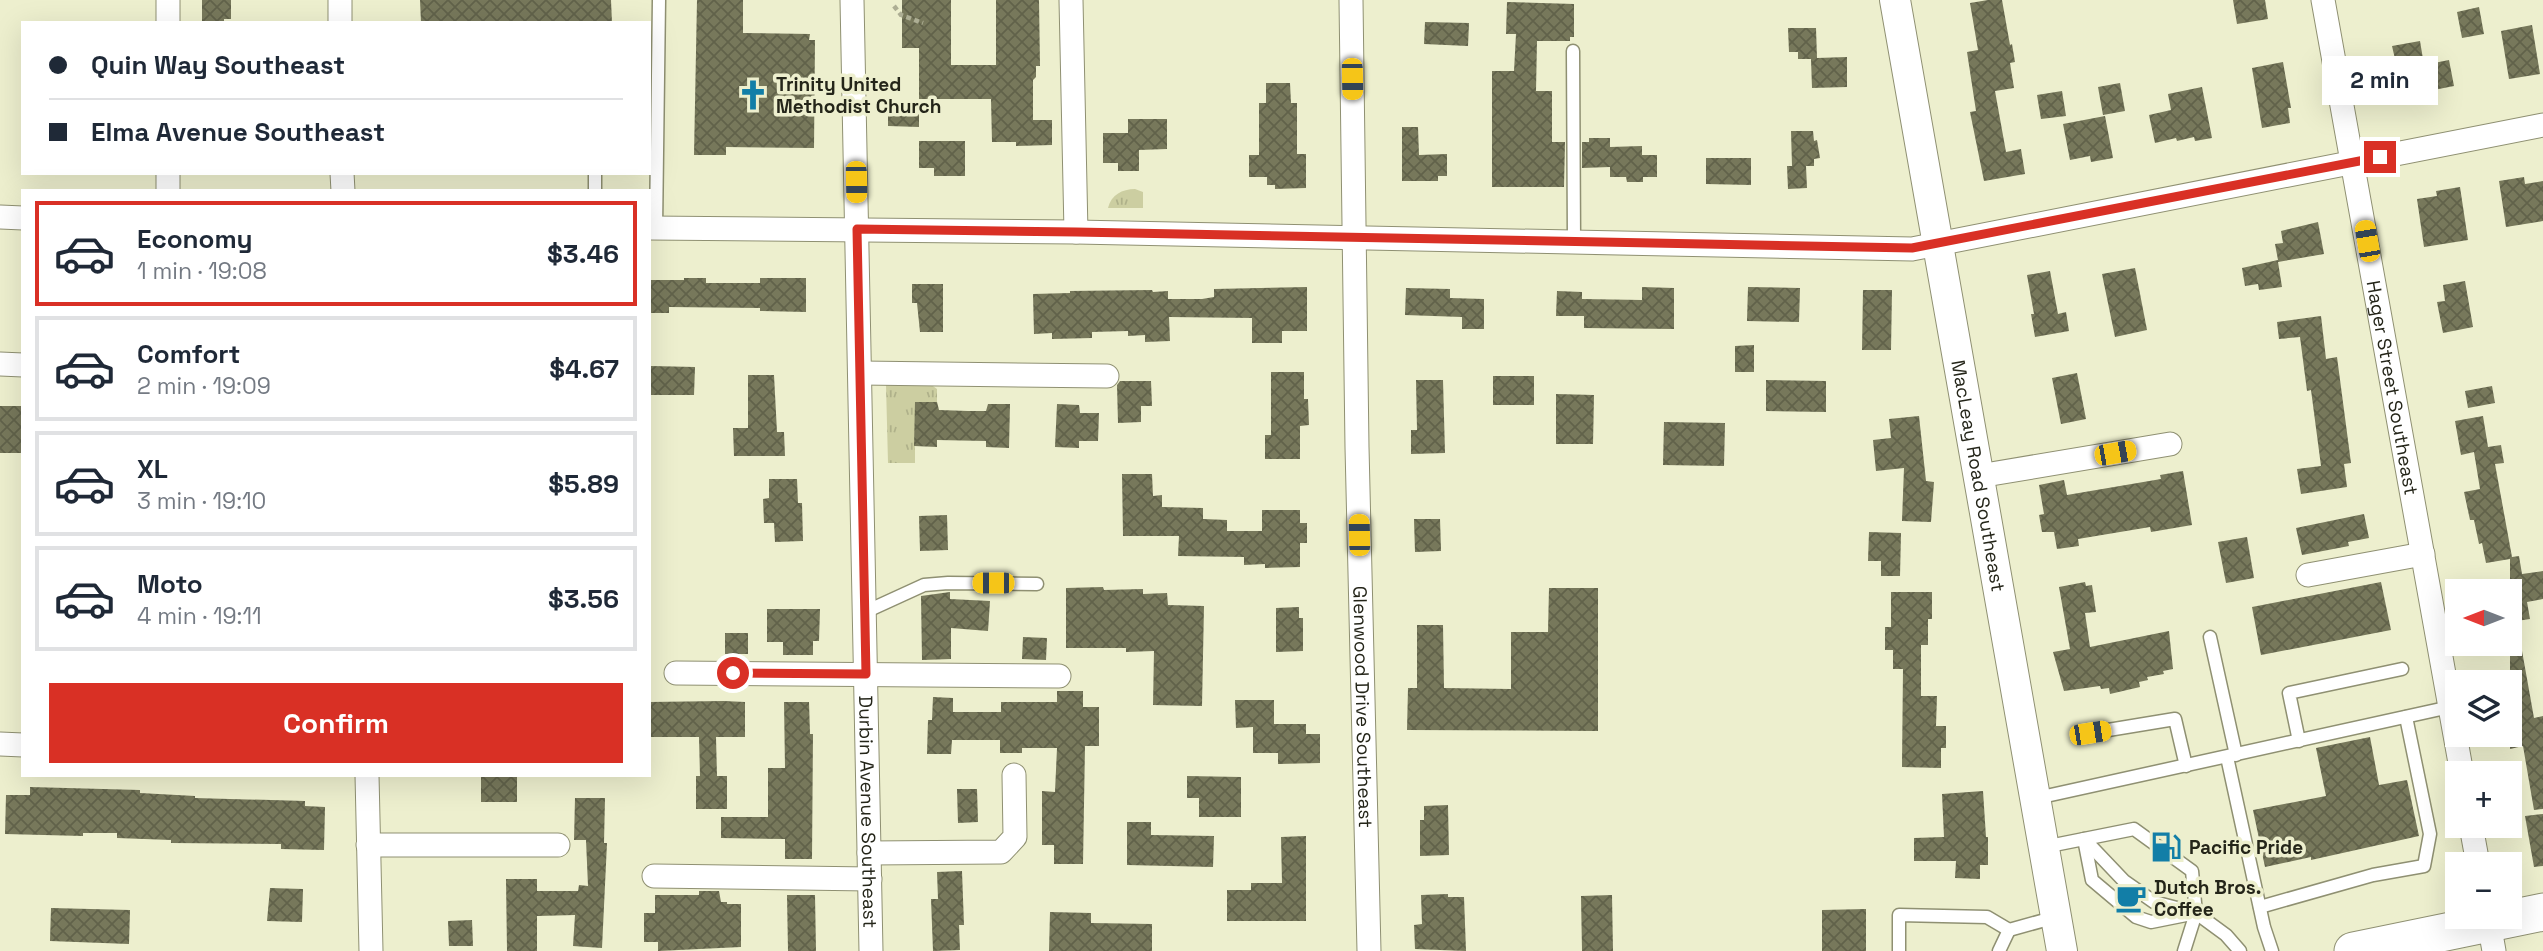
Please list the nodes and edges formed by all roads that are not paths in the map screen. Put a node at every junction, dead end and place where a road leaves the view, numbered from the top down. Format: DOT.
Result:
graph roads {
  1 [pos="168,0"];
  2 [pos="340,0"];
  3 [pos="659,0"];
  4 [pos="852,0"];
  5 [pos="1071,0"];
  6 [pos="1351,0"];
  7 [pos="1895,0"];
  8 [pos="2323,0"];
  9 [pos="168,21"];
  10 [pos="340,21"];
  11 [pos="1573,51"];
  12 [pos="2543,125"];
  13 [pos="654,126"];
  14 [pos="2353,163"];
  15 [pos="0,217"];
  16 [pos="21,218"];
  17 [pos="653,228"];
  18 [pos="857,229"];
  19 [pos="1076,232"];
  20 [pos="1354,237"];
  21 [pos="1574,242"];
  22 [pos="1938,244"];
  23 [pos="0,364"];
  24 [pos="21,365"];
  25 [pos="861,373"];
  26 [pos="1107,376"];
  27 [pos="2170,444"];
  28 [pos="1979,476"];
  29 [pos="2423,554"];
  30 [pos="2308,575"];
  31 [pos="1037,584"];
  32 [pos="865,612"];
  33 [pos="2210,637"];
  34 [pos="2402,669"];
  35 [pos="676,673"];
  36 [pos="866,674"];
  37 [pos="1059,676"];
  38 [pos="2445,679"];
  39 [pos="2445,708"];
  40 [pos="2406,717"];
  41 [pos="2090,733"];
  42 [pos="2299,741"];
  43 [pos="0,744"];
  44 [pos="21,745"];
  45 [pos="2231,756"];
  46 [pos="2186,766"];
  47 [pos="1014,775"];
  48 [pos="367,777"];
  49 [pos="2037,798"];
  50 [pos="2084,839"];
  51 [pos="369,845"];
  52 [pos="558,845"];
  53 [pos="2044,848"];
  54 [pos="869,853"];
  55 [pos="654,876"];
  56 [pos="870,879"];
  57 [pos="2260,907"];
  58 [pos="2543,912"];
  59 [pos="2196,913"];
  60 [pos="2056,917"];
  61 [pos="2009,930"];
  62 [pos="2490,931"];
  63 [pos="371,951"];
  64 [pos="872,951"];
  65 [pos="1369,951"];
  66 [pos="1899,951"];
  67 [pos="2000,951"];
  68 [pos="2062,951"];
  69 [pos="2184,951"];
  70 [pos="2240,951"];
  71 [pos="2272,951"];
  72 [pos="2353,951"];
  1 -- 9 [label="street"];
  2 -- 10 [label="street"];
  3 -- 13 [label="lane"];
  4 -- 18 [label="street, Durbin Avenue Southeast"];
  5 -- 19 [label="street"];
  6 -- 20 [label="street, Glenwood Drive Southeast"];
  7 -- 22 [label="street, MacLeay Road Southeast"];
  8 -- 14 [label="street, Hager Street Southeast"];
  11 -- 21 [label="lane"];
  12 -- 14 [label="street"];
  13 -- 17 [label="lane"];
  14 -- 22 [label="street"];
  14 -- 29 [label="street, Hager Street Southeast"];
  15 -- 16 [label="street"];
  17 -- 18 [label="street"];
  18 -- 19 [label="street"];
  18 -- 25 [label="street, Durbin Avenue Southeast"];
  19 -- 20 [label="street"];
  20 -- 21 [label="street"];
  20 -- 65 [label="street, Glenwood Drive Southeast"];
  21 -- 22 [label="street"];
  22 -- 28 [label="street, MacLeay Road Southeast"];
  23 -- 24 [label="street"];
  25 -- 26 [label="street"];
  25 -- 32 [label="street, Durbin Avenue Southeast"];
  27 -- 28 [label="street"];
  28 -- 49 [label="street, MacLeay Road Southeast"];
  29 -- 30 [label="street"];
  29 -- 38 [label="street, Hager Street Southeast"];
  31 -- 32 [label="lane"];
  32 -- 36 [label="street, Durbin Avenue Southeast"];
  33 -- 45 [label="lane"];
  34 -- 42 [label="lane"];
  35 -- 36 [label="street"];
  36 -- 37 [label="street"];
  36 -- 54 [label="street, Durbin Avenue Southeast"];
  39 -- 40 [label="lane"];
  40 -- 42 [label="lane"];
  40 -- 57 [label="lane"];
  41 -- 46 [label="lane"];
  42 -- 45 [label="lane"];
  43 -- 44 [label="street"];
  45 -- 46 [label="lane"];
  45 -- 57 [label="lane"];
  46 -- 49 [label="lane"];
  47 -- 54 [label="street"];
  48 -- 51 [label="street"];
  49 -- 53 [label="street, MacLeay Road Southeast"];
  50 -- 53 [label="lane"];
  50 -- 59 [label="lane"];
  50 -- 59 [label="lane"];
  50 -- 59 [label="lane"];
  51 -- 52 [label="street"];
  51 -- 63 [label="street"];
  53 -- 60 [label="street, MacLeay Road Southeast"];
  54 -- 56 [label="street, Durbin Avenue Southeast"];
  55 -- 56 [label="street"];
  56 -- 64 [label="street, Durbin Avenue Southeast"];
  57 -- 71 [label="lane"];
  58 -- 62 [label="main road"];
  59 -- 69 [label="lane"];
  59 -- 70 [label="lane"];
  60 -- 61 [label="lane"];
  60 -- 68 [label="street, MacLeay Road Southeast"];
  61 -- 66 [label="lane"];
  61 -- 67 [label="lane"];
  62 -- 72 [label="main road"];
}
